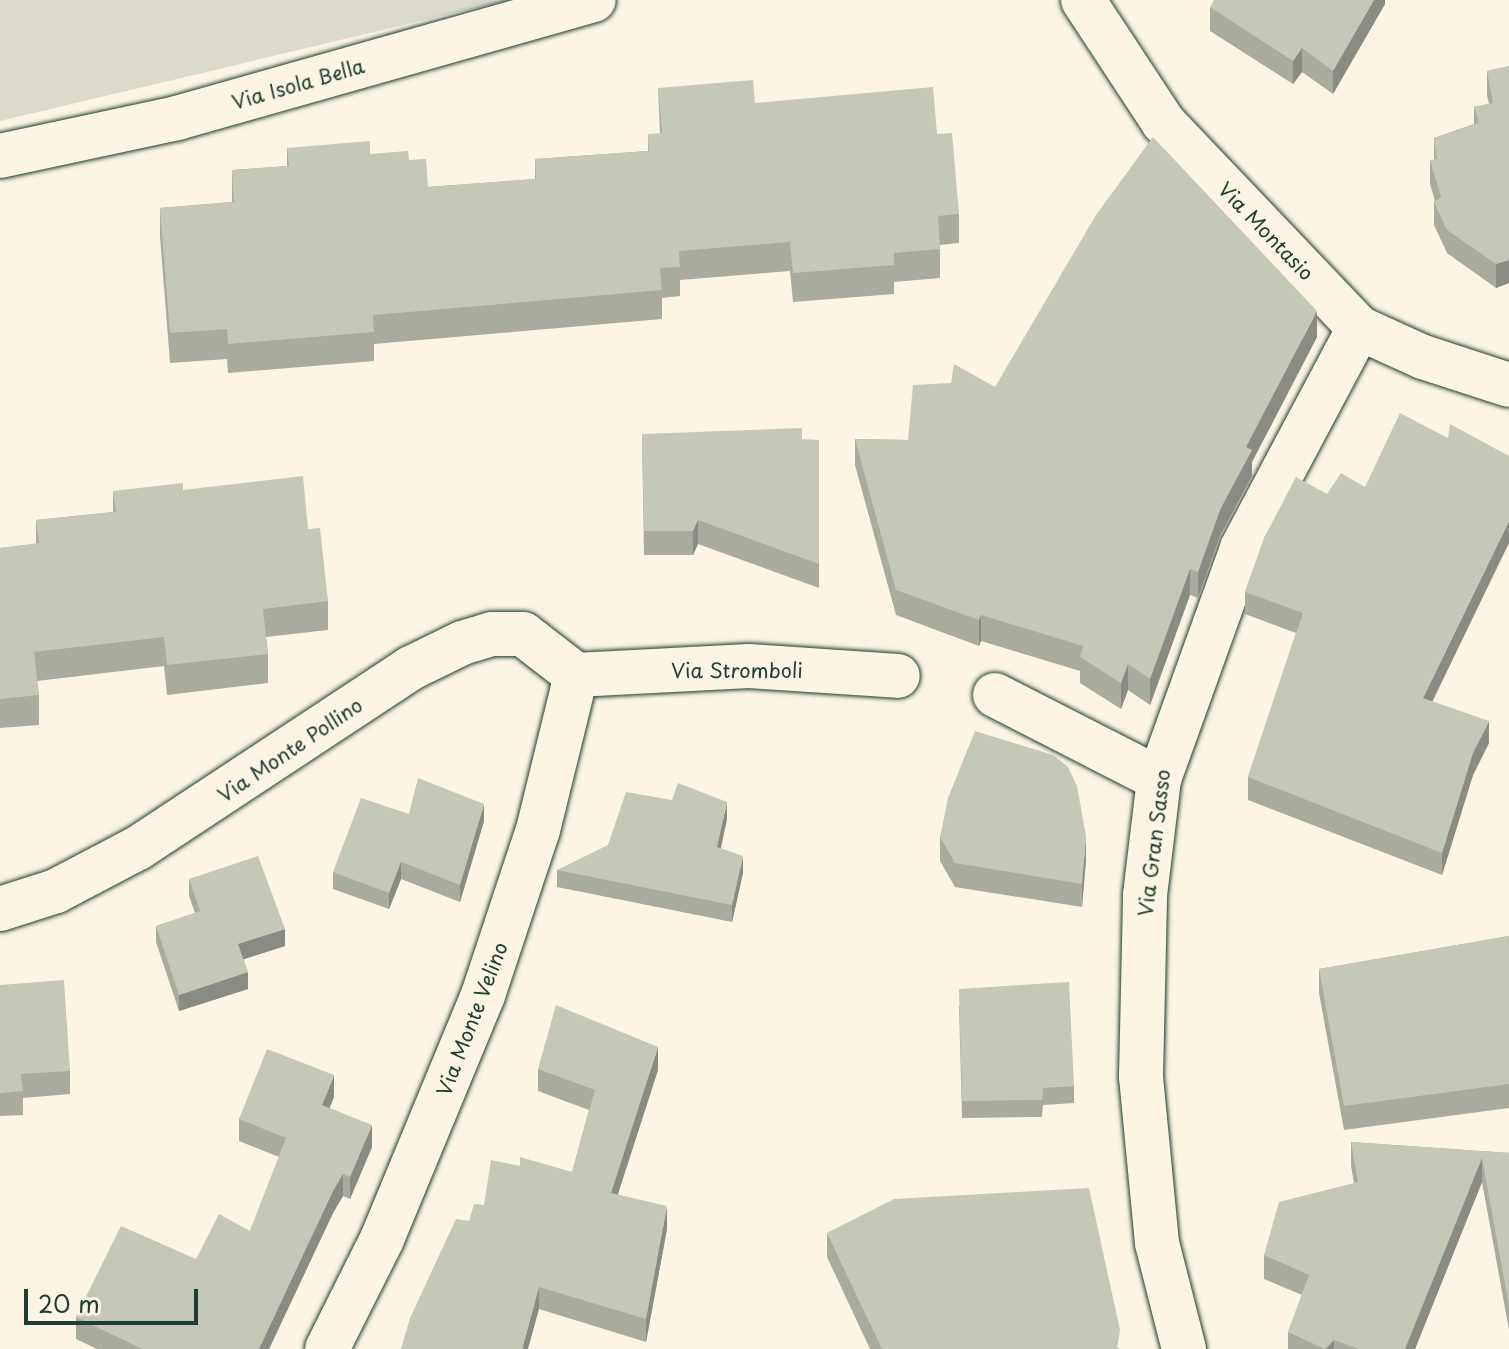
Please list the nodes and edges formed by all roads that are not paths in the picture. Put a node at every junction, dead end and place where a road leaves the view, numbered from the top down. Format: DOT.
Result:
graph roads {
  1 [pos="594,0"];
  2 [pos="1083,0"];
  3 [pos="0,156"];
  4 [pos="1359,328"];
  5 [pos="1509,385"];
  6 [pos="576,675"];
  7 [pos="898,676"];
  8 [pos="995,695"];
  9 [pos="1159,779"];
  10 [pos="0,909"];
  11 [pos="327,1349"];
  12 [pos="1184,1349"];
  1 -- 3 [label="street, Via Isola Bella"];
  2 -- 4 [label="street, Via Montasio"];
  4 -- 5 [label="street, Via Montasio"];
  4 -- 9 [label="street, Via Gran Sasso"];
  6 -- 7 [label="street, Via Stromboli"];
  6 -- 10 [label="street, Via Monte Pollino"];
  6 -- 11 [label="street, Via Monte Velino"];
  8 -- 9 [label="street"];
  9 -- 12 [label="street, Via Gran Sasso"];
}
